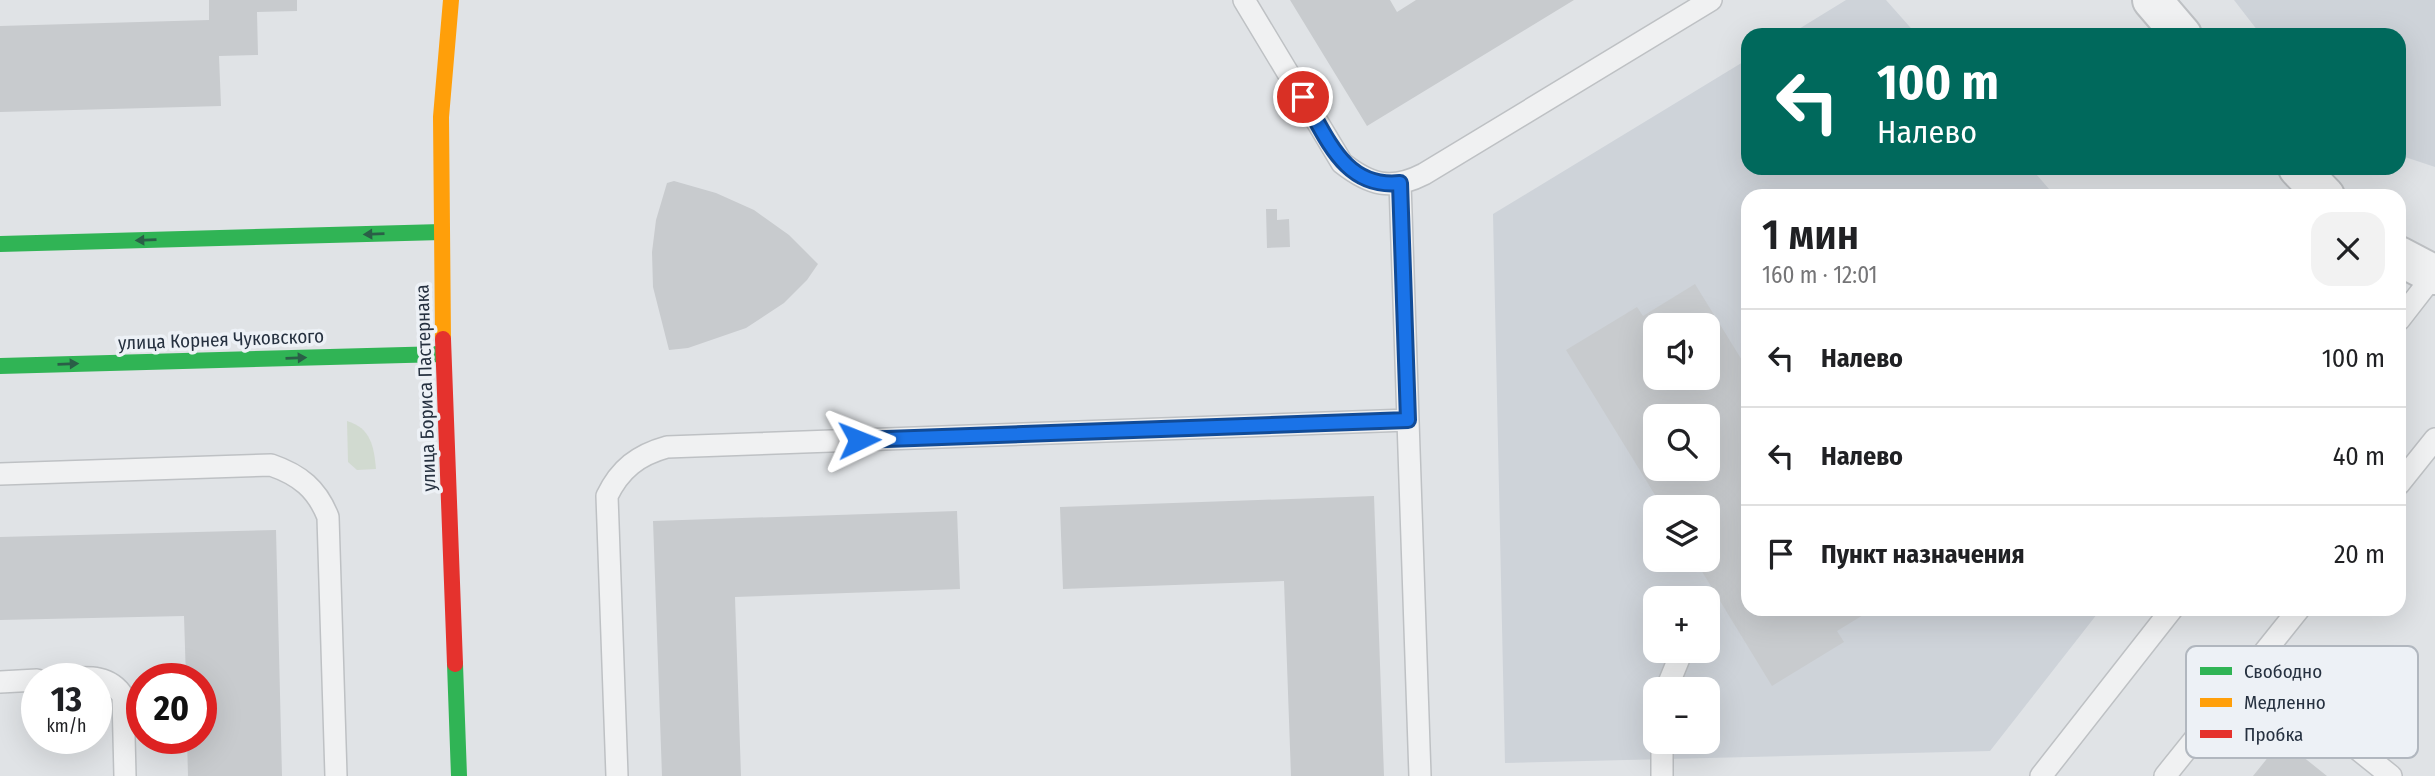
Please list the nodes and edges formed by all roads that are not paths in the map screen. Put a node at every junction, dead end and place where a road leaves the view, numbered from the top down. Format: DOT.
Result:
graph roads {
  1 [pos="451,0"];
  2 [pos="1244,0"];
  3 [pos="1711,0"];
  4 [pos="2152,0"];
  5 [pos="2176,28"];
  6 [pos="2305,175"];
  7 [pos="1400,183"];
  8 [pos="2318,189"];
  9 [pos="442,232"];
  10 [pos="0,244"];
  11 [pos="2406,260"];
  12 [pos="2435,275"];
  13 [pos="2406,311"];
  14 [pos="443,354"];
  15 [pos="0,366"];
  16 [pos="1408,420"];
  17 [pos="2435,439"];
  18 [pos="0,474"];
  19 [pos="2406,475"];
  20 [pos="2167,616"];
  21 [pos="2293,616"];
  22 [pos="2269,646"];
  23 [pos="21,680"];
  24 [pos="0,681"];
  25 [pos="112,682"];
  26 [pos="2186,750"];
  27 [pos="1662,754"];
  28 [pos="2368,758"];
  29 [pos="125,776"];
  30 [pos="336,776"];
  31 [pos="459,776"];
  32 [pos="617,776"];
  33 [pos="1420,776"];
  34 [pos="1662,776"];
  35 [pos="2041,776"];
  36 [pos="2165,776"];
  37 [pos="2391,776"];
  1 -- 9 [label="street, улица Бориса Пастернака"];
  2 -- 7 [label="lane"];
  3 -- 7 [label="lane"];
  4 -- 5 [label="street"];
  6 -- 8 [label="street"];
  7 -- 16 [label="lane"];
  9 -- 10 [label="street, one-way"];
  9 -- 14 [label="street, улица Бориса Пастернака"];
  11 -- 12 [label="street"];
  12 -- 13 [label="lane"];
  15 -- 14 [label="street, улица Корнея Чуковского, one-way"];
  14 -- 31 [label="street, улица Бориса Пастернака"];
  16 -- 32 [label="lane"];
  16 -- 33 [label="lane"];
  17 -- 19 [label="lane"];
  18 -- 30 [label="lane"];
  20 -- 35 [label="lane"];
  21 -- 22 [label="lane"];
  23 -- 24 [label="lane"];
  25 -- 29 [label="lane"];
  26 -- 36 [label="lane"];
  27 -- 34 [label="lane"];
  28 -- 37 [label="lane"];
}
